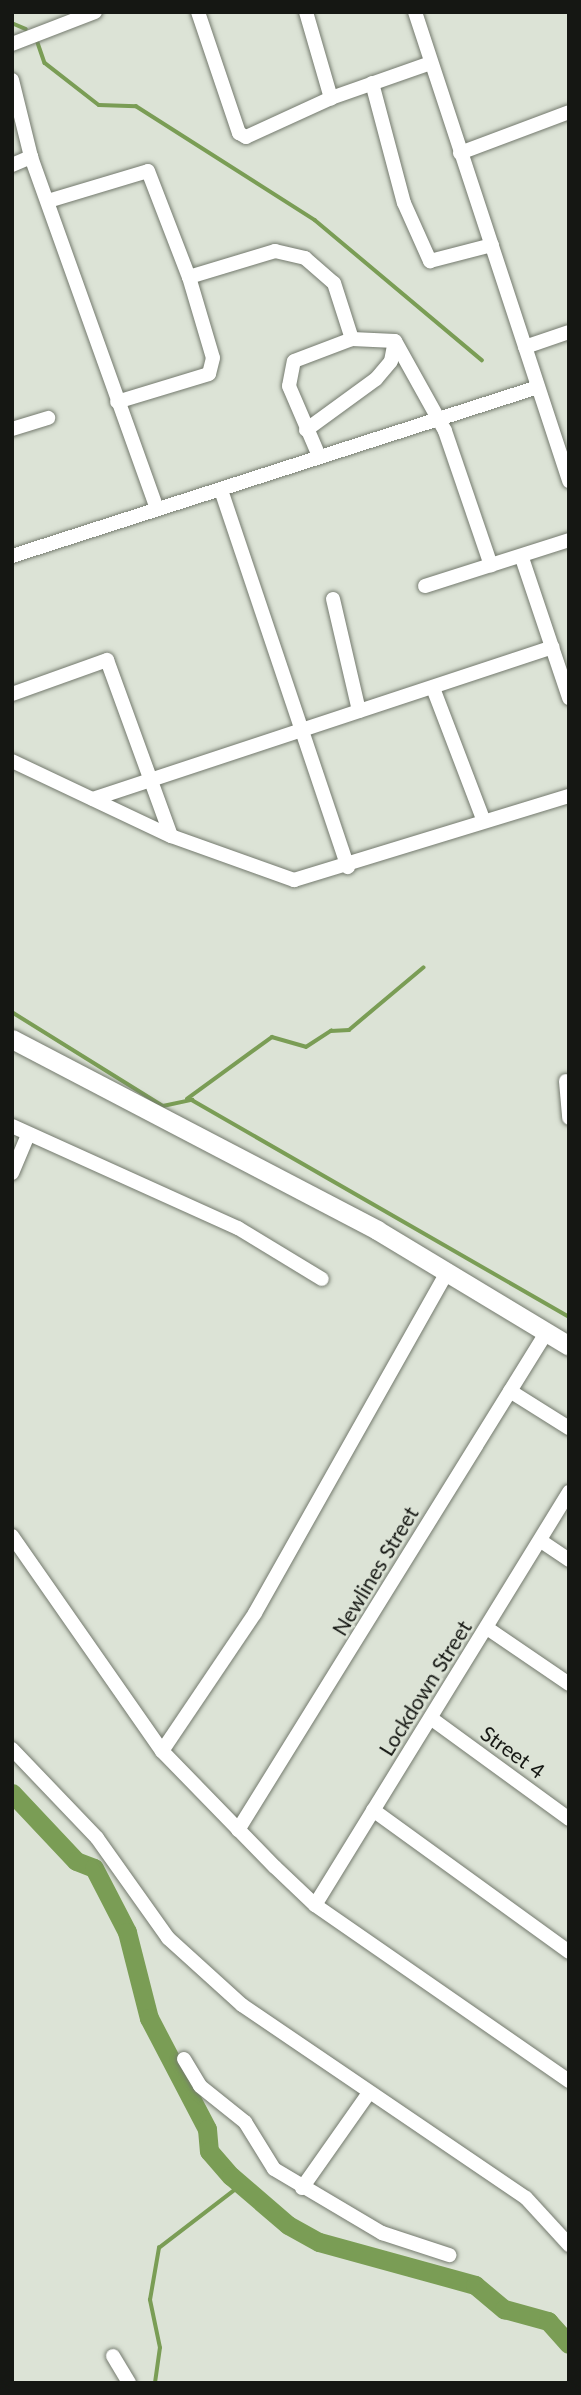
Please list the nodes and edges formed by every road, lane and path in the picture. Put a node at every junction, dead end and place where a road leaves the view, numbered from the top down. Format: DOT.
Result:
graph roads {
  1 [pos="95,12"];
  2 [pos="198,12"];
  3 [pos="306,12"];
  4 [pos="415,12"];
  5 [pos="12,44"];
  6 [pos="431,64"];
  7 [pos="12,80"];
  8 [pos="372,83"];
  9 [pos="331,97"];
  10 [pos="569,112"];
  11 [pos="460,153"];
  12 [pos="31,157"];
  13 [pos="12,165"];
  14 [pos="48,201"];
  15 [pos="492,245"];
  16 [pos="189,277"];
  17 [pos="569,332"];
  18 [pos="352,340"];
  19 [pos="395,341"];
  20 [pos="525,347"];
  21 [pos="538,387"];
  22 [pos="117,402"];
  23 [pos="48,418"];
  24 [pos="439,419"];
  25 [pos="12,429"];
  26 [pos="306,430"];
  27 [pos="319,456"];
  28 [pos="569,481"];
  29 [pos="221,490"];
  30 [pos="157,508"];
  31 [pos="569,540"];
  32 [pos="12,556"];
  33 [pos="522,558"];
  34 [pos="491,565"];
  35 [pos="425,586"];
  36 [pos="333,599"];
  37 [pos="552,647"];
  38 [pos="433,688"];
  39 [pos="12,694"];
  40 [pos="569,698"];
  41 [pos="359,711"];
  42 [pos="299,733"];
  43 [pos="12,761"];
  44 [pos="154,780"];
  45 [pos="93,799"];
  46 [pos="568,799"];
  47 [pos="483,819"];
  48 [pos="171,836"];
  49 [pos="348,867"];
  50 [pos="12,1039"];
  51 [pos="566,1080"];
  52 [pos="569,1118"];
  53 [pos="12,1126"];
  54 [pos="28,1135"];
  55 [pos="12,1173"];
  56 [pos="448,1271"];
  57 [pos="322,1279"];
  58 [pos="546,1333"];
  59 [pos="569,1346"];
  60 [pos="510,1391"];
  61 [pos="569,1428"];
  62 [pos="569,1492"];
  63 [pos="12,1536"];
  64 [pos="541,1541"];
  65 [pos="569,1560"];
  66 [pos="487,1628"];
  67 [pos="569,1684"];
  68 [pos="432,1718"];
  69 [pos="12,1749"];
  70 [pos="162,1751"];
  71 [pos="373,1810"];
  72 [pos="569,1819"];
  73 [pos="238,1830"];
  74 [pos="315,1905"];
  75 [pos="569,1952"];
  76 [pos="184,2059"];
  77 [pos="569,2081"];
  78 [pos="368,2094"];
  79 [pos="302,2188"];
  80 [pos="569,2245"];
  81 [pos="449,2255"];
  82 [pos="113,2356"];
  83 [pos="129,2383"];
  1 -- 5 [label="street"];
  2 -- 9 [label="street"];
  3 -- 9 [label="street"];
  4 -- 6 [label="street"];
  6 -- 8 [label="street"];
  6 -- 11 [label="street"];
  7 -- 12 [label="street"];
  8 -- 9 [label="street"];
  8 -- 15 [label="street"];
  10 -- 11 [label="street"];
  11 -- 15 [label="street"];
  12 -- 13 [label="street"];
  12 -- 14 [label="street"];
  14 -- 16 [label="street"];
  14 -- 22 [label="street"];
  15 -- 20 [label="street"];
  16 -- 18 [label="street"];
  16 -- 22 [label="street"];
  17 -- 20 [label="street"];
  18 -- 19 [label="street"];
  18 -- 26 [label="street"];
  19 -- 24 [label="street"];
  19 -- 26 [label="street"];
  20 -- 21 [label="street"];
  21 -- 24 [label="street"];
  21 -- 28 [label="street"];
  22 -- 30 [label="street"];
  23 -- 25 [label="street"];
  24 -- 27 [label="street"];
  24 -- 34 [label="street"];
  26 -- 27 [label="street"];
  27 -- 29 [label="street"];
  29 -- 30 [label="street"];
  29 -- 42 [label="street"];
  30 -- 32 [label="street"];
  31 -- 33 [label="street"];
  33 -- 34 [label="street"];
  33 -- 37 [label="street"];
  34 -- 35 [label="street"];
  36 -- 41 [label="street"];
  37 -- 38 [label="street"];
  37 -- 40 [label="street"];
  38 -- 41 [label="street"];
  38 -- 47 [label="street"];
  39 -- 44 [label="street"];
  41 -- 42 [label="street"];
  42 -- 44 [label="street"];
  42 -- 49 [label="street"];
  43 -- 45 [label="street"];
  44 -- 45 [label="street"];
  44 -- 48 [label="street"];
  45 -- 48 [label="street"];
  46 -- 47 [label="street"];
  47 -- 49 [label="street"];
  48 -- 49 [label="street"];
  50 -- 56 [label="street"];
  51 -- 52 [label="street"];
  53 -- 54 [label="street"];
  54 -- 55 [label="street"];
  54 -- 57 [label="street"];
  56 -- 58 [label="street"];
  56 -- 70 [label="street"];
  58 -- 59 [label="street"];
  58 -- 60 [label="street, Newlines Street"];
  60 -- 61 [label="street"];
  60 -- 73 [label="street, Newlines Street"];
  62 -- 64 [label="street, Lockdown Street"];
  63 -- 70 [label="street"];
  64 -- 65 [label="street"];
  64 -- 66 [label="street, Lockdown Street"];
  66 -- 67 [label="street"];
  66 -- 68 [label="street, Lockdown Street"];
  68 -- 71 [label="street, Lockdown Street"];
  68 -- 72 [label="street, Street 4"];
  69 -- 78 [label="street"];
  70 -- 73 [label="street"];
  71 -- 74 [label="street, Lockdown Street"];
  71 -- 75 [label="street"];
  73 -- 74 [label="street"];
  74 -- 77 [label="street"];
  76 -- 79 [label="street"];
  78 -- 79 [label="street"];
  78 -- 80 [label="street"];
  79 -- 81 [label="street"];
  82 -- 83 [label="street"];
}
